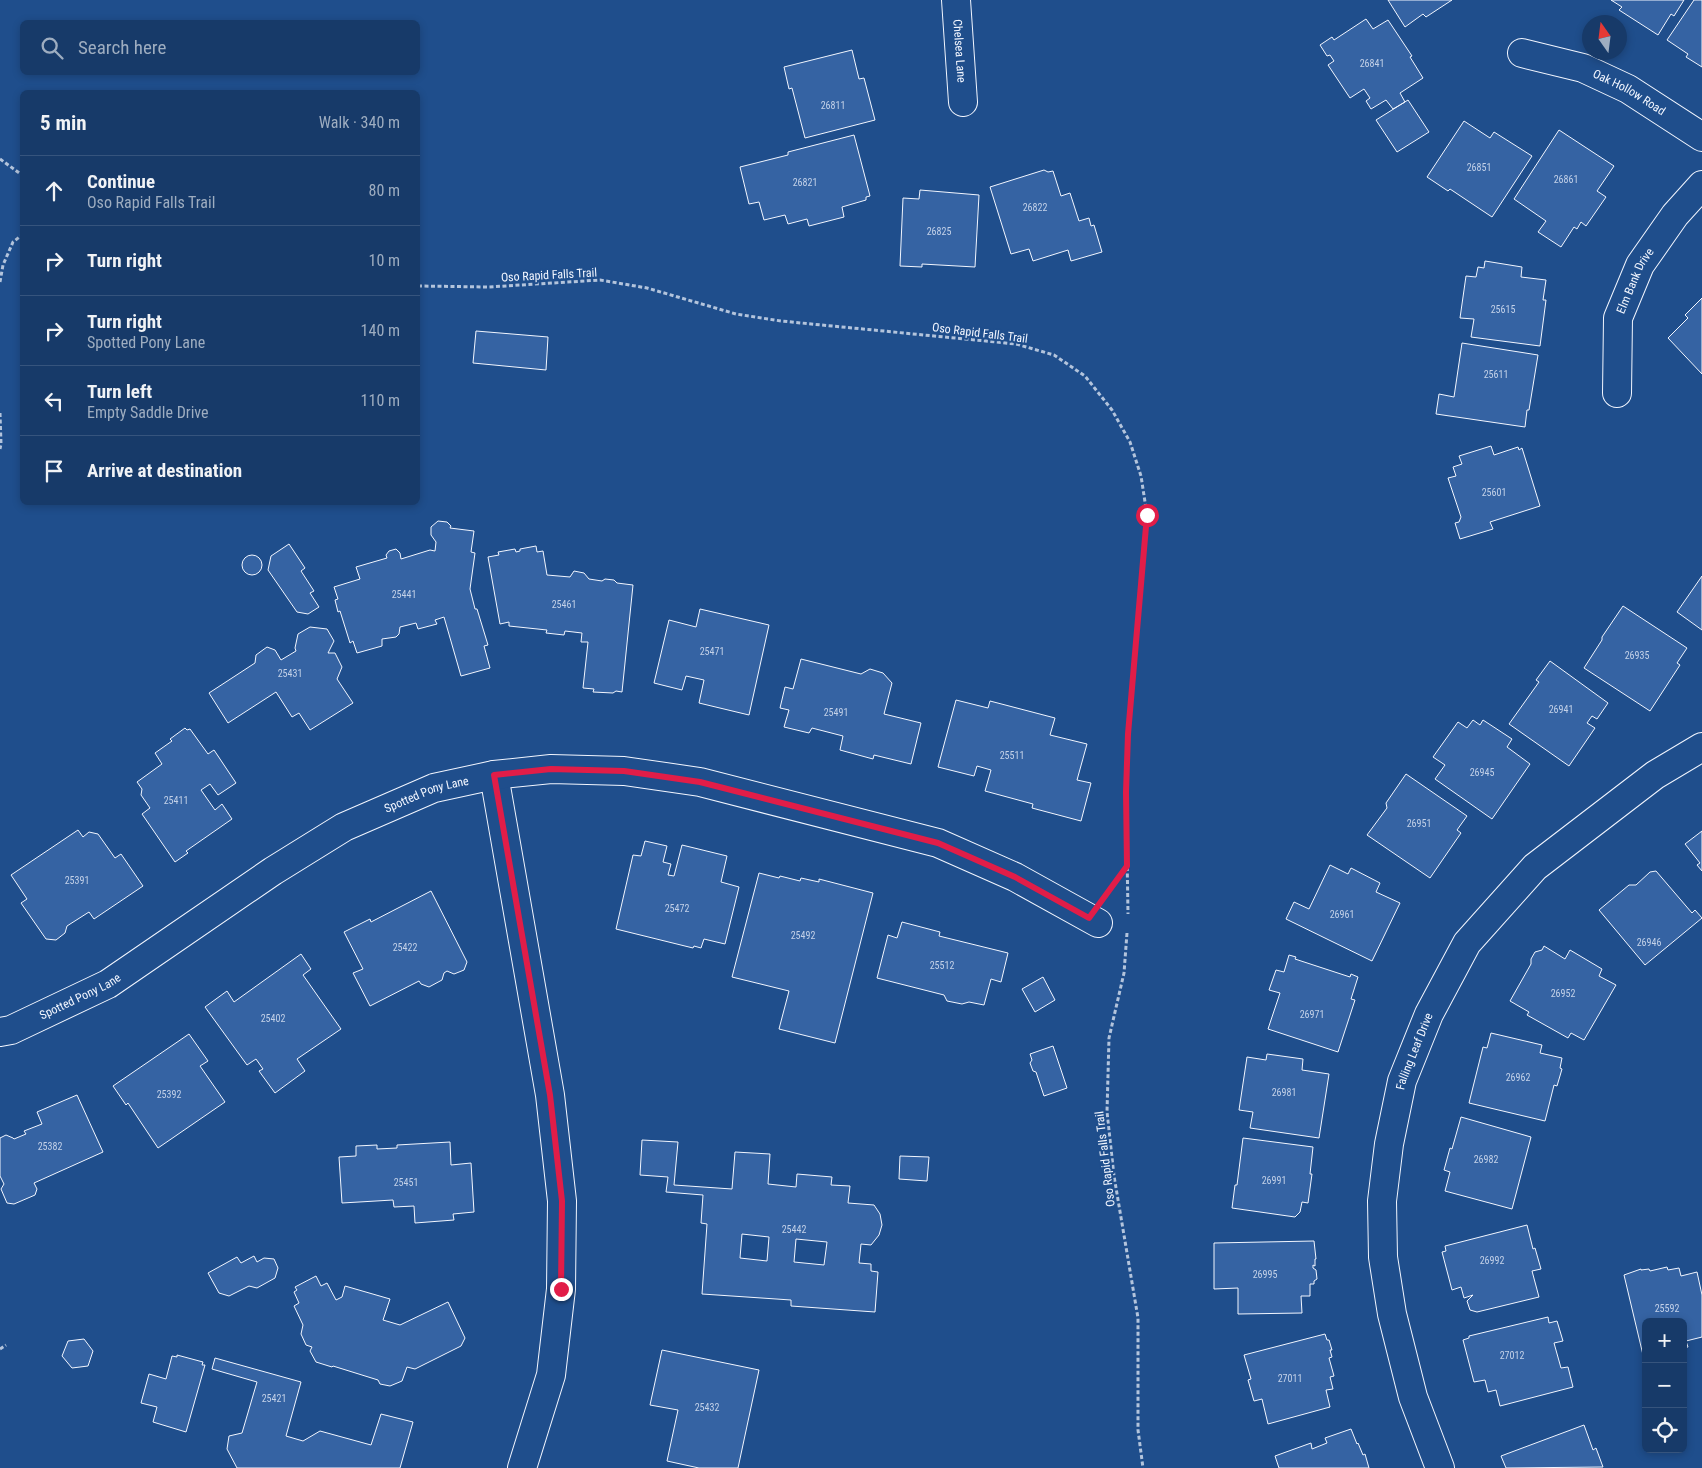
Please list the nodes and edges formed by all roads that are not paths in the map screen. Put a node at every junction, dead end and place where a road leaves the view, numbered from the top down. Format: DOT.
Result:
graph roads {
  1 [pos="956,0"];
  2 [pos="1522,53"];
  3 [pos="963,102"];
  4 [pos="1702,137"];
  5 [pos="1702,185"];
  6 [pos="1617,393"];
  7 [pos="1702,746"];
  8 [pos="494,775"];
  9 [pos="1094,921"];
  10 [pos="0,1032"];
  11 [pos="522,1468"];
  12 [pos="1440,1468"];
  1 -- 3 [label="street, Chelsea Lane"];
  2 -- 4 [label="street, Oak Hollow Road"];
  5 -- 6 [label="street, Elm Bank Drive"];
  7 -- 12 [label="street, Falling Leaf Drive"];
  8 -- 9 [label="street, Spotted Pony Lane"];
  8 -- 10 [label="street, Spotted Pony Lane"];
  8 -- 11 [label="street"];
}
